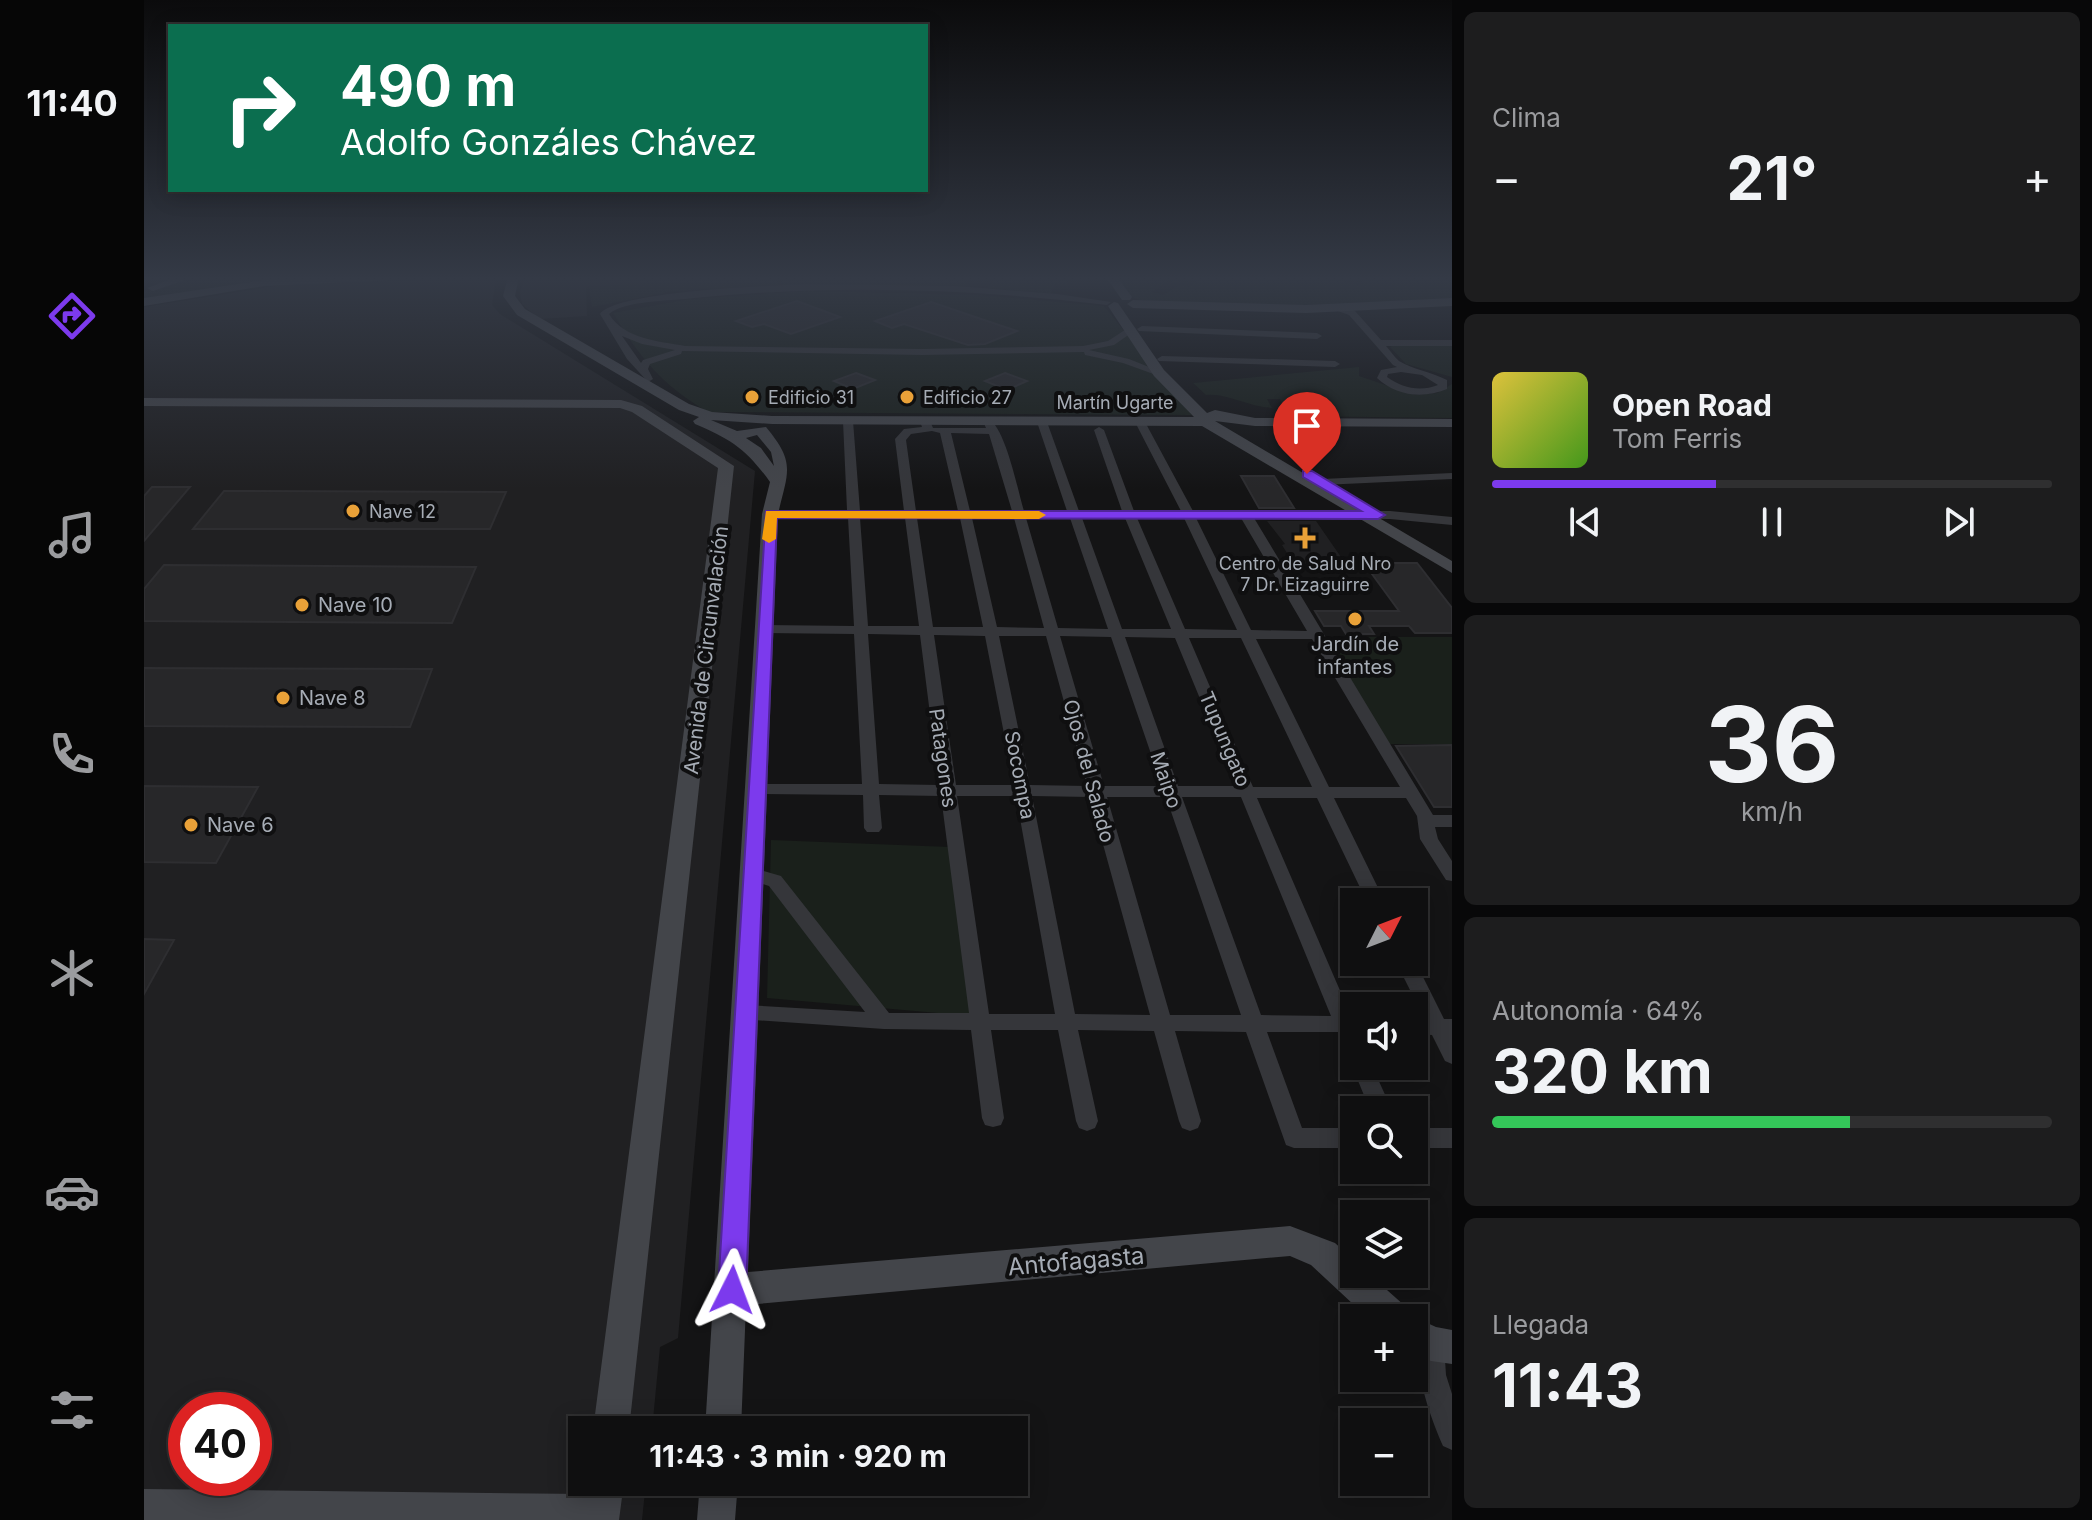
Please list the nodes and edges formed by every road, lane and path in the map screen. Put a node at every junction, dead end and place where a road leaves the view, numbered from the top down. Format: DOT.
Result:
graph roads {
  1 [pos="566,348"];
  2 [pos="583,348"];
  3 [pos="625,348"];
  4 [pos="679,348"];
  5 [pos="1083,348"];
  6 [pos="1146,348"];
  7 [pos="1152,348"];
  8 [pos="1383,348"];
  9 [pos="695,350"];
  10 [pos="1067,350"];
  11 [pos="632,359"];
  12 [pos="1162,359"];
  13 [pos="1335,364"];
  14 [pos="611,365"];
  15 [pos="1396,366"];
  16 [pos="644,372"];
  17 [pos="1159,373"];
  18 [pos="1449,382"];
  19 [pos="653,390"];
  20 [pos="144,402"];
  21 [pos="848,421"];
  22 [pos="1042,422"];
  23 [pos="1140,422"];
  24 [pos="1218,422"];
  25 [pos="734,426"];
  26 [pos="765,426"];
  27 [pos="990,426"];
  28 [pos="1450,426"];
  29 [pos="933,427"];
  30 [pos="1240,428"];
  31 [pos="1099,430"];
  32 [pos="1452,476"];
  33 [pos="776,480"];
  34 [pos="1322,482"];
  35 [pos="770,514"];
  36 [pos="854,514"];
  37 [pos="909,514"];
  38 [pos="964,515"];
  39 [pos="1019,515"];
  40 [pos="1075,515"];
  41 [pos="1132,515"];
  42 [pos="1370,515"];
  43 [pos="1186,516"];
  44 [pos="1246,516"];
  45 [pos="1452,521"];
  46 [pos="1452,558"];
  47 [pos="1452,568"];
  48 [pos="764,629"];
  49 [pos="862,631"];
  50 [pos="925,631"];
  51 [pos="993,631"];
  52 [pos="1051,631"];
  53 [pos="1114,631"];
  54 [pos="1180,632"];
  55 [pos="1245,633"];
  56 [pos="1318,635"];
  57 [pos="758,789"];
  58 [pos="871,789"];
  59 [pos="947,791"];
  60 [pos="1095,792"];
  61 [pos="1170,792"];
  62 [pos="1023,793"];
  63 [pos="1323,793"];
  64 [pos="1411,793"];
  65 [pos="1248,794"];
  66 [pos="1427,821"];
  67 [pos="1452,821"];
  68 [pos="873,828"];
  69 [pos="753,874"];
  70 [pos="1452,875"];
  71 [pos="1369,888"];
  72 [pos="1414,976"];
  73 [pos="1340,1004"];
  74 [pos="746,1013"];
  75 [pos="884,1021"];
  76 [pos="981,1022"];
  77 [pos="1066,1023"];
  78 [pos="1160,1023"];
  79 [pos="1250,1023"];
  80 [pos="1340,1024"];
  81 [pos="1445,1027"];
  82 [pos="1452,1055"];
  83 [pos="993,1118"];
  84 [pos="1087,1121"];
  85 [pos="1190,1121"];
  86 [pos="1340,1138"];
  87 [pos="1428,1138"];
  88 [pos="1452,1138"];
  89 [pos="732,1290"];
  90 [pos="1378,1304"];
  91 [pos="1432,1342"];
  92 [pos="613,1416"];
  93 [pos="724,1416"];
  94 [pos="1452,1437"];
  95 [pos="718,1496"];
  96 [pos="602,1505"];
  97 [pos="144,1508"];
  98 [pos="356,1515"];
  99 [pos="716,1520"];
  1 -- 25 [label="street"];
  2 -- 14 [label="street"];
  3 -- 11 [label="street"];
  4 -- 9 [label="street"];
  5 -- 10 [label="street"];
  6 -- 17 [label="street"];
  7 -- 12 [label="street"];
  8 -- 15 [label="street"];
  9 -- 10 [label="street"];
  9 -- 11 [label="street"];
  9 -- 16 [label="street"];
  10 -- 17 [label="street"];
  11 -- 14 [label="street"];
  11 -- 16 [label="street"];
  12 -- 13 [label="street"];
  12 -- 24 [label="street"];
  14 -- 19 [label="street"];
  15 -- 18 [label="street"];
  15 -- 18 [label="street"];
  16 -- 19 [label="street"];
  17 -- 24 [label="street"];
  19 -- 25 [label="street"];
  20 -- 92 [label="street, Avenida de Circunvalación"];
  21 -- 26 [label="street, Martín Ugarte"];
  21 -- 29 [label="street, Martín Ugarte"];
  21 -- 36 [label="street"];
  22 -- 23 [label="street, Martín Ugarte"];
  22 -- 27 [label="street, Martín Ugarte"];
  22 -- 40 [label="street, Maipo"];
  23 -- 24 [label="street, Martín Ugarte"];
  23 -- 43 [label="street"];
  24 -- 28 [label="street, Martín Ugarte"];
  24 -- 30 [label="street, Martín Ugarte"];
  24 -- 42 [label="street"];
  25 -- 26 [label="street"];
  25 -- 26 [label="street, Martín Ugarte"];
  25 -- 33 [label="street"];
  26 -- 33 [label="street"];
  27 -- 29 [label="street, Martín Ugarte"];
  27 -- 29 [label="street"];
  27 -- 39 [label="street, Ojos del Salado"];
  28 -- 30 [label="street, Martín Ugarte"];
  29 -- 37 [label="street, Patagones"];
  29 -- 38 [label="street, Socompa"];
  30 -- 34 [label="street"];
  31 -- 41 [label="street, Tupungato"];
  32 -- 34 [label="street"];
  33 -- 35 [label="street"];
  34 -- 42 [label="street"];
  35 -- 36 [label="street"];
  35 -- 48 [label="street"];
  36 -- 37 [label="street"];
  36 -- 49 [label="street"];
  37 -- 38 [label="street"];
  37 -- 50 [label="street, Patagones"];
  38 -- 39 [label="street"];
  38 -- 51 [label="street, Socompa"];
  39 -- 40 [label="street"];
  39 -- 52 [label="street, Ojos del Salado"];
  40 -- 41 [label="street"];
  40 -- 53 [label="street, Maipo"];
  41 -- 43 [label="street"];
  41 -- 54 [label="street, Tupungato"];
  42 -- 44 [label="street"];
  42 -- 45 [label="street"];
  42 -- 46 [label="street"];
  42 -- 47 [label="street"];
  43 -- 44 [label="street"];
  43 -- 55 [label="street"];
  44 -- 56 [label="street"];
  48 -- 49 [label="street"];
  48 -- 57 [label="street"];
  49 -- 50 [label="street"];
  49 -- 58 [label="street"];
  50 -- 51 [label="street"];
  50 -- 59 [label="street, Patagones"];
  51 -- 52 [label="street"];
  51 -- 62 [label="street, Socompa"];
  52 -- 53 [label="street"];
  52 -- 60 [label="street, Ojos del Salado"];
  53 -- 54 [label="street"];
  53 -- 61 [label="street, Maipo"];
  54 -- 55 [label="street"];
  54 -- 65 [label="street, Tupungato"];
  55 -- 56 [label="street"];
  55 -- 63 [label="street"];
  56 -- 64 [label="street"];
  57 -- 58 [label="street"];
  57 -- 69 [label="street"];
  58 -- 59 [label="street"];
  58 -- 68 [label="street"];
  59 -- 62 [label="street"];
  59 -- 76 [label="street, Patagones"];
  60 -- 61 [label="street"];
  60 -- 62 [label="street"];
  60 -- 78 [label="street, Ojos del Salado"];
  61 -- 65 [label="street"];
  61 -- 79 [label="street, Maipo"];
  62 -- 77 [label="street, Socompa"];
  63 -- 64 [label="street"];
  63 -- 65 [label="street"];
  63 -- 71 [label="street"];
  64 -- 66 [label="street"];
  65 -- 73 [label="street, Tupungato"];
  66 -- 67 [label="street"];
  66 -- 70 [label="street"];
  69 -- 74 [label="street"];
  69 -- 75 [label="street"];
  72 -- 81 [label="street"];
  74 -- 75 [label="street"];
  74 -- 89 [label="street"];
  75 -- 76 [label="street"];
  76 -- 77 [label="street"];
  76 -- 83 [label="street, Patagones"];
  77 -- 78 [label="street"];
  77 -- 84 [label="street, Socompa"];
  78 -- 79 [label="street"];
  78 -- 85 [label="street, Ojos del Salado"];
  79 -- 80 [label="street"];
  79 -- 86 [label="street, Maipo"];
  81 -- 82 [label="street"];
  87 -- 88 [label="street"];
  89 -- 90 [label="street, Antofagasta"];
  89 -- 93 [label="street"];
  91 -- 94 [label="street"];
  95 -- 99 [label="street"];
  96 -- 98 [label="street"];
  97 -- 98 [label="street"];
}
